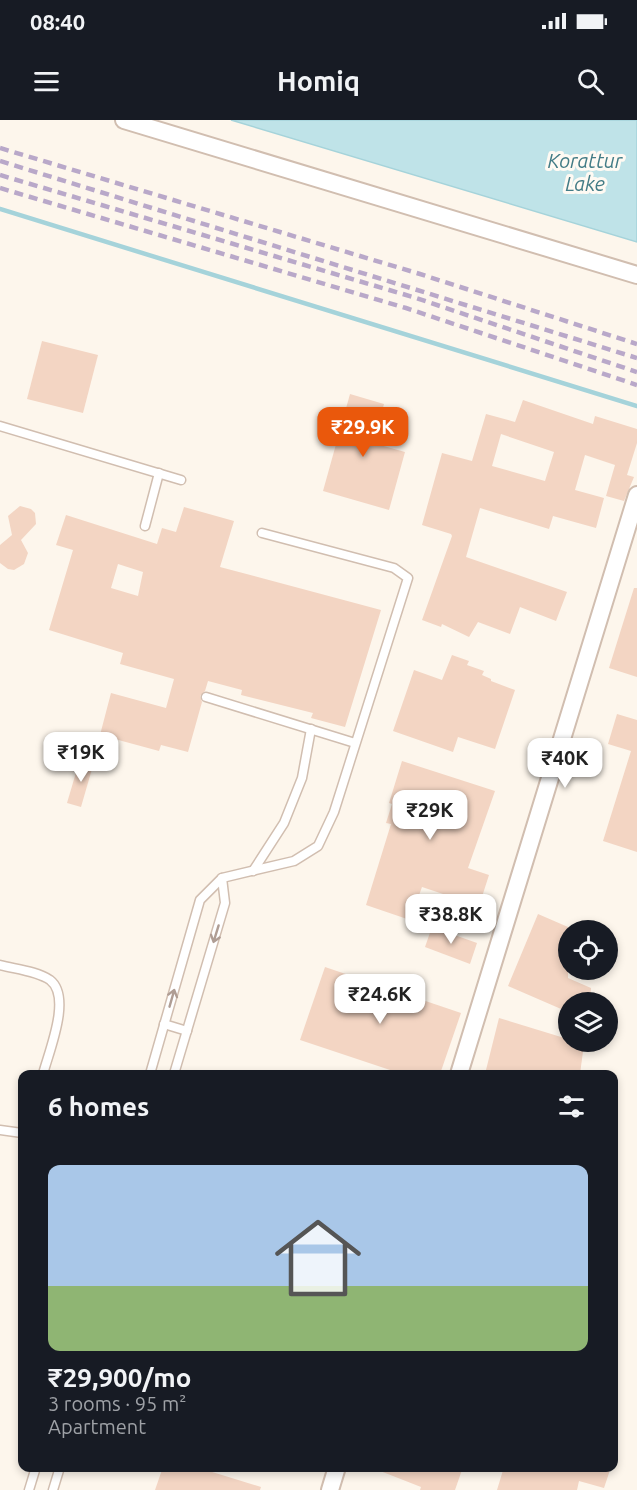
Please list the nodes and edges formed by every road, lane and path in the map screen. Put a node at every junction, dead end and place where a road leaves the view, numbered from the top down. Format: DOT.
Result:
graph roads {
  1 [pos="124,120"];
  2 [pos="637,275"];
  3 [pos="0,426"];
  4 [pos="159,473"];
  5 [pos="181,480"];
  6 [pos="637,495"];
  7 [pos="145,526"];
  8 [pos="262,533"];
  9 [pos="206,697"];
  10 [pos="311,729"];
  11 [pos="355,743"];
  12 [pos="253,871"];
  13 [pos="222,878"];
  14 [pos="0,965"];
  15 [pos="164,1024"];
  16 [pos="187,1031"];
  17 [pos="45,1070"];
  18 [pos="151,1070"];
  19 [pos="175,1070"];
  20 [pos="460,1070"];
  21 [pos="0,1130"];
  22 [pos="18,1132"];
  23 [pos="34,1472"];
  24 [pos="58,1472"];
  25 [pos="335,1472"];
  26 [pos="29,1490"];
  27 [pos="53,1490"];
  28 [pos="330,1490"];
  1 -- 2 [label="street"];
  3 -- 4 [label="lane"];
  4 -- 5 [label="lane"];
  4 -- 7 [label="lane"];
  6 -- 20 [label="street"];
  8 -- 11 [label="lane"];
  9 -- 10 [label="lane"];
  10 -- 11 [label="lane"];
  10 -- 12 [label="lane"];
  11 -- 12 [label="lane"];
  12 -- 13 [label="lane"];
  15 -- 13 [label="lane, one-way"];
  13 -- 16 [label="lane, one-way"];
  14 -- 17 [label="lane"];
  15 -- 16 [label="lane"];
  15 -- 18 [label="lane"];
  16 -- 19 [label="lane"];
  21 -- 22 [label="lane"];
  23 -- 26 [label="lane"];
  24 -- 27 [label="lane"];
  25 -- 28 [label="street"];
}
